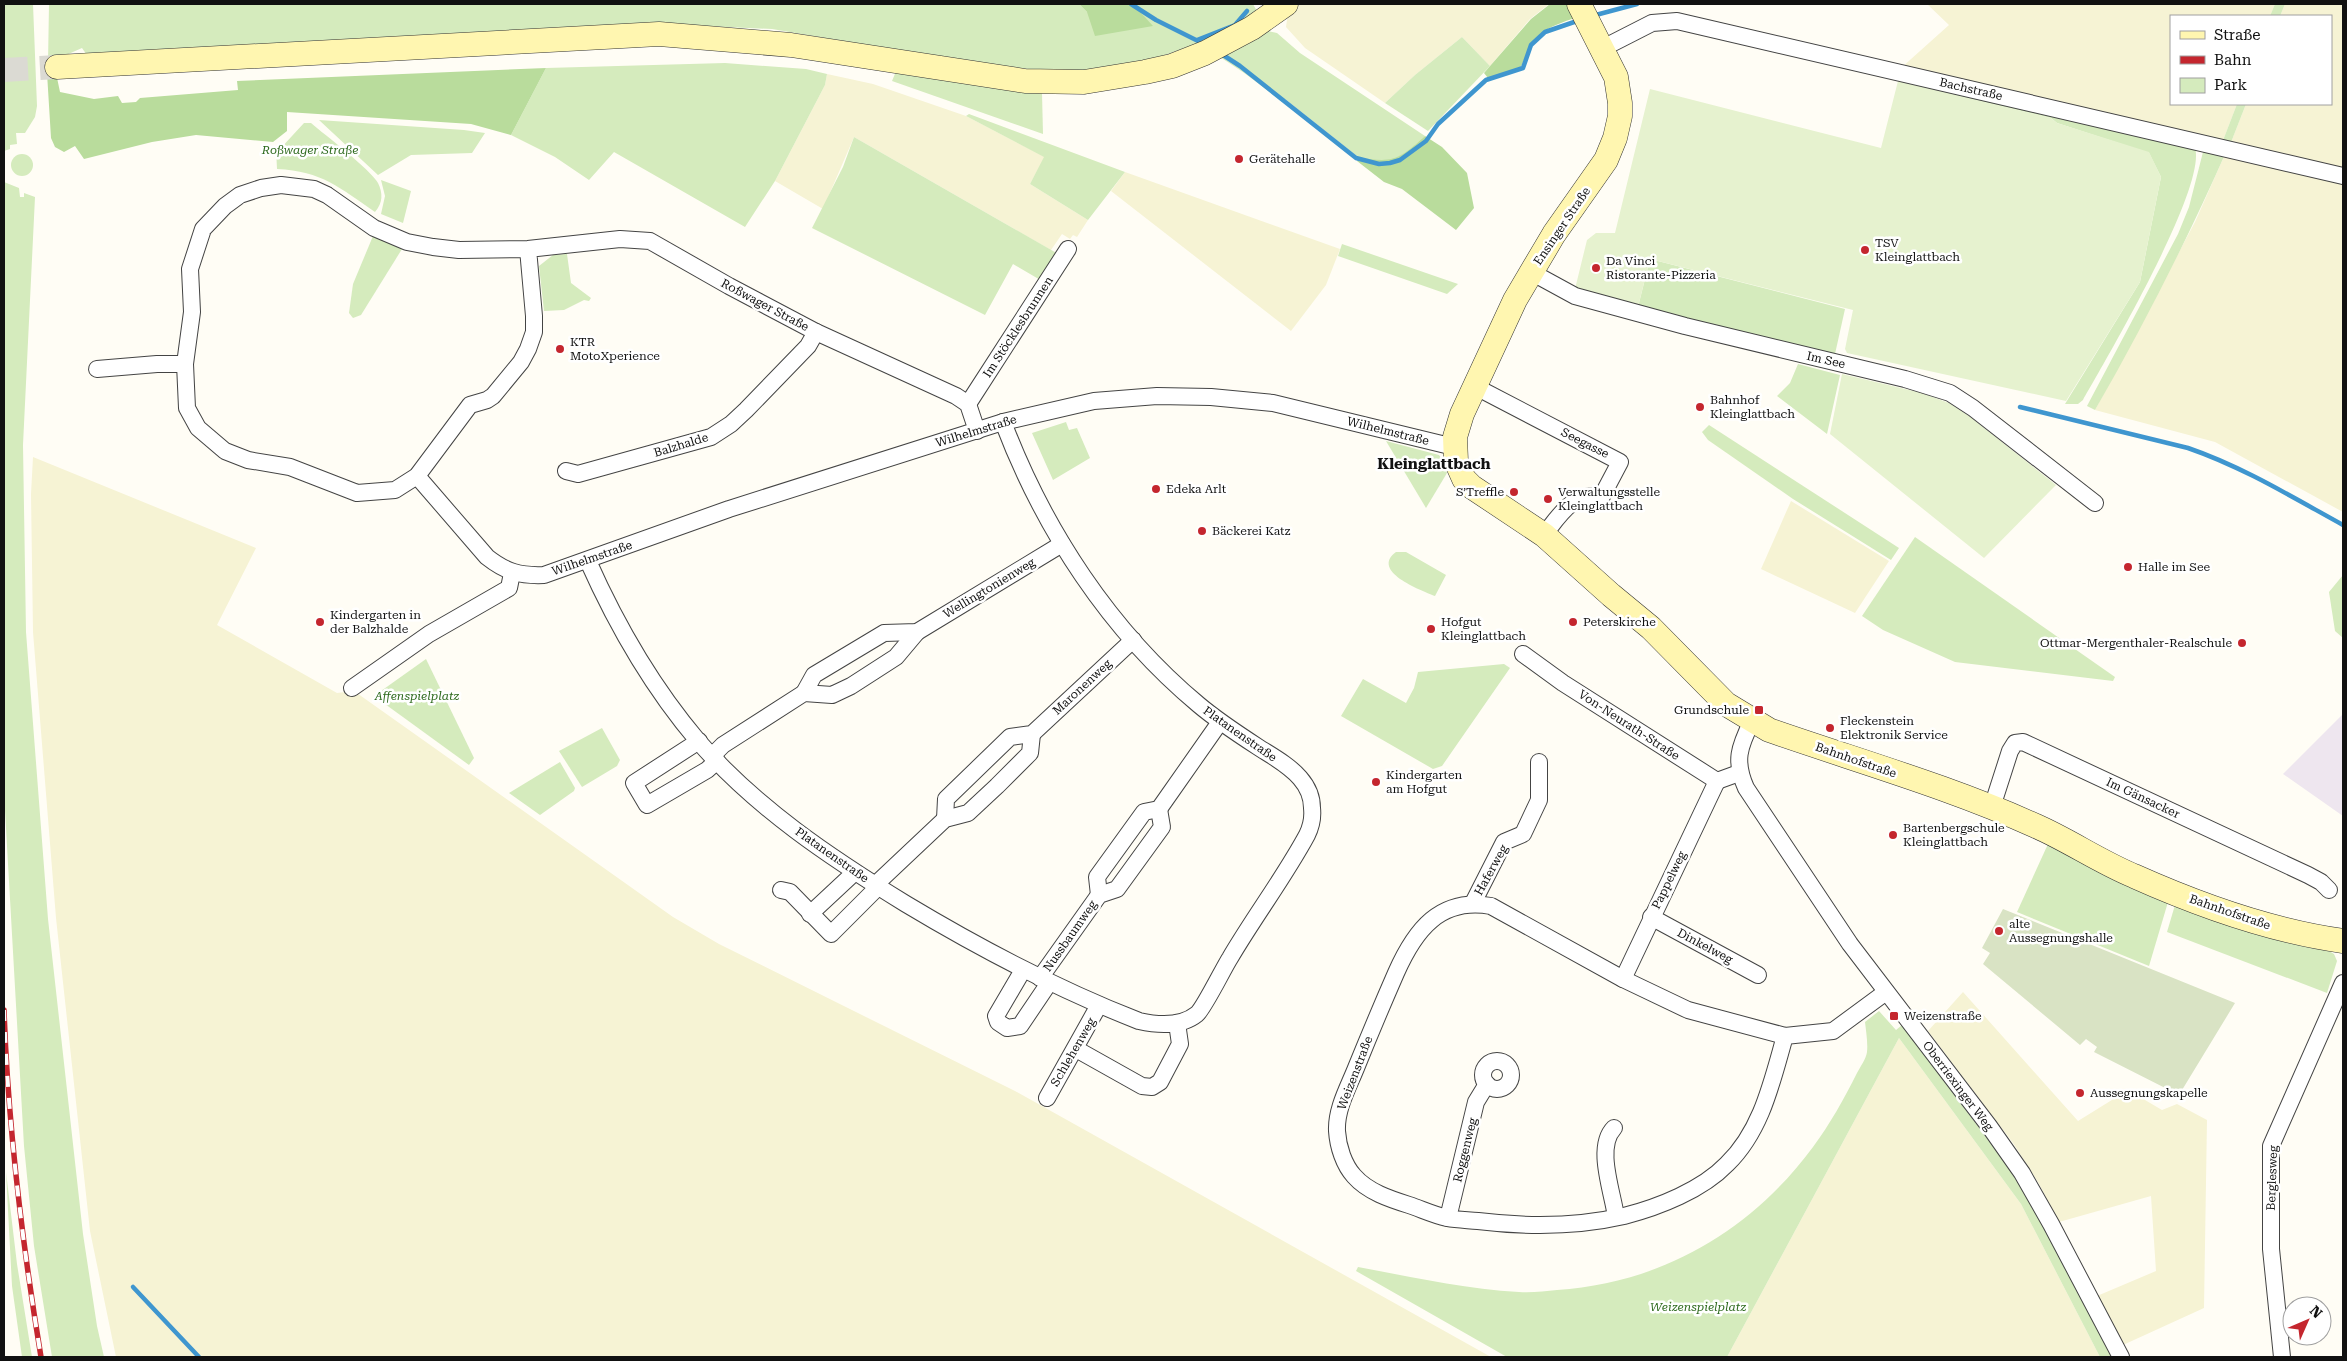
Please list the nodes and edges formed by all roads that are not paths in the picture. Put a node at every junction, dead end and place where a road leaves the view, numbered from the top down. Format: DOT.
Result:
graph roads {
  1 [pos="1286,4"];
  2 [pos="1584,13"];
  3 [pos="1603,48"];
  4 [pos="57,68"];
  5 [pos="2343,176"];
  6 [pos="528,249"];
  7 [pos="1068,249"];
  8 [pos="1531,272"];
  9 [pos="816,332"];
  10 [pos="186,364"];
  11 [pos="97,369"];
  12 [pos="1474,386"];
  13 [pos="968,404"];
  14 [pos="1003,422"];
  15 [pos="977,431"];
  16 [pos="1454,447"];
  17 [pos="566,472"];
  18 [pos="417,476"];
  19 [pos="2095,502"];
  20 [pos="1544,535"];
  21 [pos="1062,544"];
  22 [pos="588,561"];
  23 [pos="512,573"];
  24 [pos="917,632"];
  25 [pos="1133,640"];
  26 [pos="1523,654"];
  27 [pos="352,688"];
  28 [pos="804,693"];
  29 [pos="1752,721"];
  30 [pos="1220,722"];
  31 [pos="1032,734"];
  32 [pos="698,741"];
  33 [pos="715,758"];
  34 [pos="1539,762"];
  35 [pos="1739,773"];
  36 [pos="1717,781"];
  37 [pos="1992,807"];
  38 [pos="1159,809"];
  39 [pos="946,819"];
  40 [pos="854,873"];
  41 [pos="876,886"];
  42 [pos="781,890"];
  43 [pos="2328,890"];
  44 [pos="1099,894"];
  45 [pos="1473,903"];
  46 [pos="810,914"];
  47 [pos="1651,917"];
  48 [pos="2343,941"];
  49 [pos="1023,970"];
  50 [pos="1758,975"];
  51 [pos="1623,979"];
  52 [pos="1045,980"];
  53 [pos="2343,983"];
  54 [pos="1886,992"];
  55 [pos="1099,1005"];
  56 [pos="1177,1023"];
  57 [pos="1785,1036"];
  58 [pos="1076,1049"];
  59 [pos="1487,1084"];
  60 [pos="1047,1098"];
  61 [pos="1614,1128"];
  62 [pos="1616,1217"];
  63 [pos="1448,1218"];
  64 [pos="2121,1357"];
  65 [pos="2282,1357"];
  1 -- 4 [label="main road"];
  2 -- 3 [label="main road, Ensinger Straße"];
  3 -- 5 [label="street, Bachstraße"];
  3 -- 8 [label="main road, Ensinger Straße"];
  6 -- 9 [label="street, Roßwager Straße"];
  6 -- 10 [label="street, Roßwager Straße"];
  6 -- 18 [label="street, Roßwager Straße"];
  7 -- 13 [label="street, Im Stöcklesbrunnen"];
  8 -- 12 [label="main road, Ensinger Straße"];
  8 -- 19 [label="street, Im See"];
  9 -- 13 [label="street, Roßwager Straße"];
  9 -- 17 [label="street, Balzhalde"];
  10 -- 11 [label="street"];
  10 -- 18 [label="street, Roßwager Straße"];
  12 -- 16 [label="main road, Ensinger Straße"];
  12 -- 20 [label="street, Seegasse"];
  13 -- 15 [label="street"];
  14 -- 15 [label="street, Wilhelmstraße"];
  14 -- 16 [label="street, Wilhelmstraße"];
  14 -- 21 [label="street, Platanenstraße"];
  15 -- 22 [label="street, Wilhelmstraße"];
  16 -- 20 [label="main road, Bahnhofstraße"];
  18 -- 23 [label="street, Wilhelmstraße"];
  20 -- 29 [label="main road, Bahnhofstraße"];
  21 -- 24 [label="street, Wellingtonienweg"];
  21 -- 25 [label="street, Platanenstraße"];
  22 -- 23 [label="street, Wilhelmstraße"];
  22 -- 32 [label="street, Platanenstraße"];
  23 -- 27 [label="street"];
  24 -- 28 [label="street, Wellingtonienweg"];
  24 -- 28 [label="street, Wellingtonienweg"];
  25 -- 30 [label="street, Platanenstraße"];
  25 -- 31 [label="street, Maronenweg"];
  26 -- 36 [label="street, Von-Neurath-Straße"];
  28 -- 33 [label="street, Wellingtonienweg"];
  29 -- 35 [label="street"];
  29 -- 37 [label="main road, Bahnhofstraße"];
  30 -- 38 [label="street, Nussbaumweg"];
  30 -- 56 [label="street, Platanenstraße"];
  31 -- 39 [label="street"];
  31 -- 39 [label="street"];
  32 -- 33 [label="street, Platanenstraße"];
  32 -- 33 [label="street, Wellingtonienweg"];
  33 -- 40 [label="street, Platanenstraße"];
  34 -- 45 [label="street, Haferweg"];
  35 -- 36 [label="street"];
  35 -- 54 [label="street, Oberriexinger Weg"];
  36 -- 47 [label="street, Pappelweg"];
  37 -- 43 [label="street, Im Gänsacker"];
  37 -- 48 [label="main road, Bahnhofstraße"];
  38 -- 44 [label="street, Nussbaumweg"];
  38 -- 44 [label="street, Nussbaumweg"];
  39 -- 41 [label="street"];
  40 -- 41 [label="street, Platanenstraße"];
  40 -- 46 [label="street"];
  41 -- 46 [label="street"];
  41 -- 49 [label="street, Platanenstraße"];
  42 -- 46 [label="street"];
  44 -- 52 [label="street, Nussbaumweg"];
  45 -- 51 [label="street, Weizenstraße"];
  45 -- 63 [label="street, Weizenstraße"];
  47 -- 50 [label="street, Dinkelweg"];
  47 -- 51 [label="street, Pappelweg"];
  49 -- 52 [label="street, Platanenstraße"];
  49 -- 52 [label="street, Nussbaumweg"];
  51 -- 57 [label="street, Weizenstraße"];
  52 -- 55 [label="street, Platanenstraße"];
  53 -- 65 [label="street, Berglesweg"];
  54 -- 57 [label="street, Weizenstraße"];
  54 -- 64 [label="street, Oberriexinger Weg"];
  55 -- 56 [label="street, Platanenstraße"];
  55 -- 58 [label="street, Schlehenweg"];
  56 -- 58 [label="street"];
  57 -- 62 [label="street, Weizenstraße"];
  58 -- 60 [label="street, Schlehenweg"];
  59 -- 63 [label="street, Roggenweg"];
  61 -- 62 [label="street"];
  62 -- 63 [label="street, Weizenstraße"];
}
